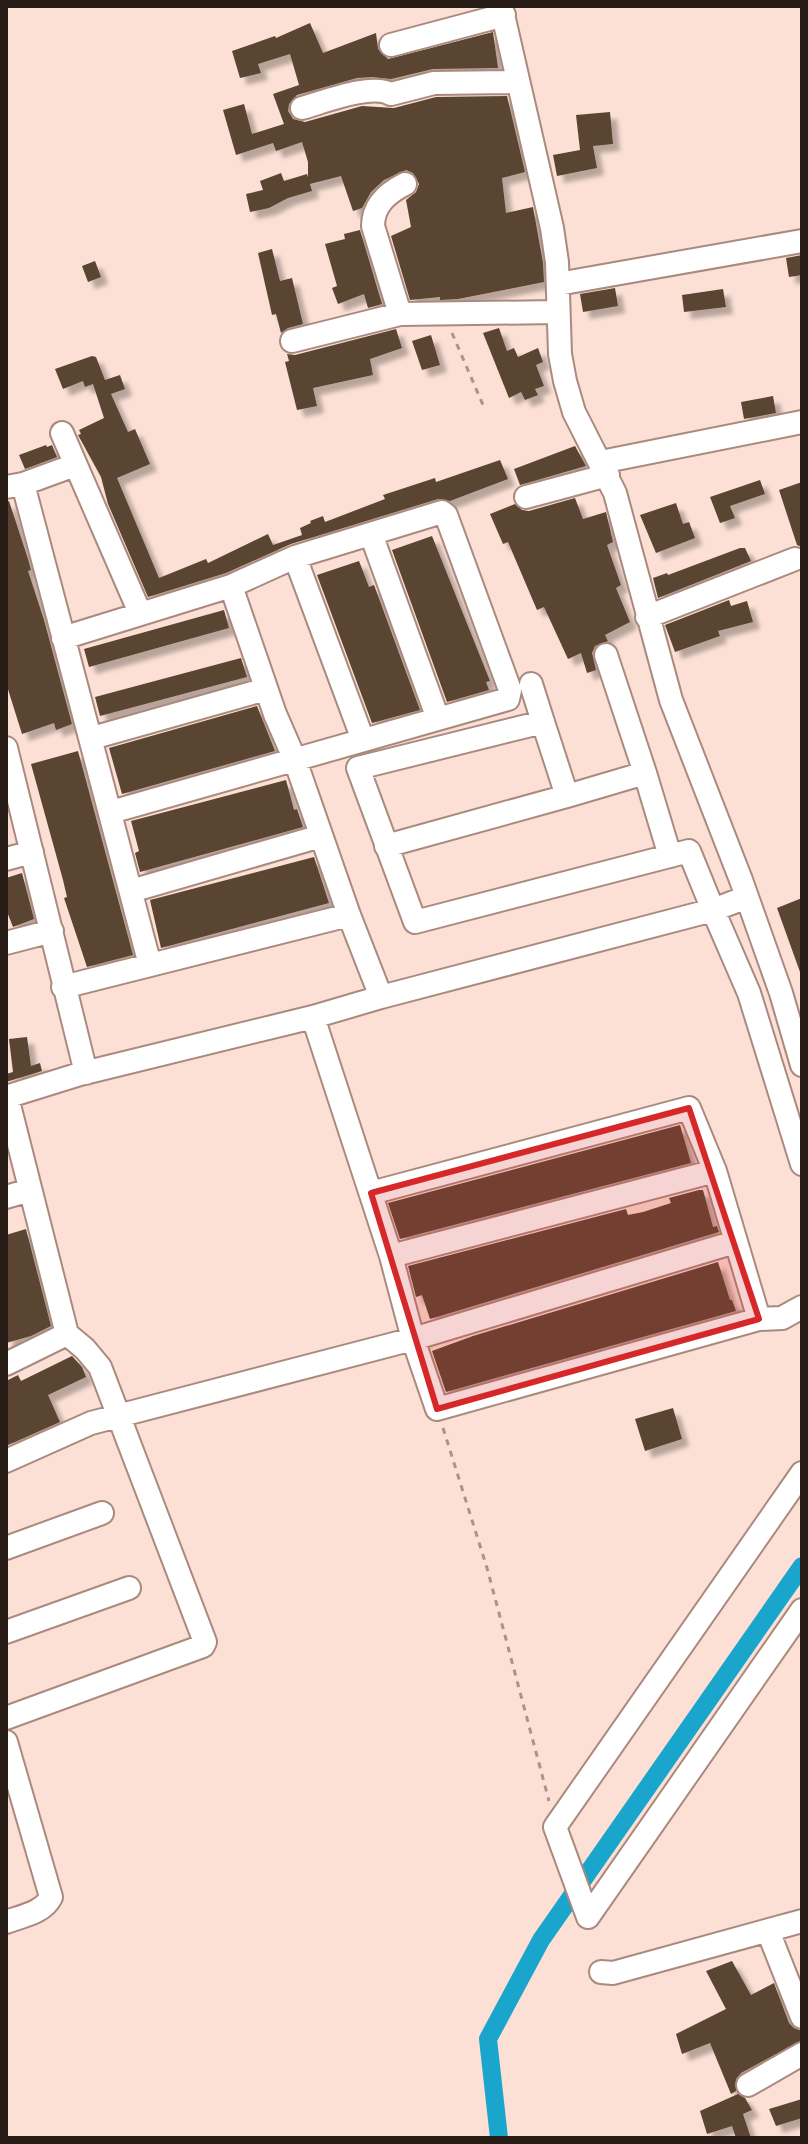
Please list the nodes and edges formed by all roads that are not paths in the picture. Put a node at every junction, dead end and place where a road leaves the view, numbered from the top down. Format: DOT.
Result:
graph roads {
  1 [pos="502,10"];
  2 [pos="391,45"];
  3 [pos="517,82"];
  4 [pos="302,108"];
  5 [pos="405,184"];
  6 [pos="802,241"];
  7 [pos="558,284"];
  8 [pos="558,312"];
  9 [pos="400,314"];
  10 [pos="292,341"];
  11 [pos="802,422"];
  12 [pos="62,433"];
  13 [pos="75,465"];
  14 [pos="604,469"];
  15 [pos="14,486"];
  16 [pos="526,497"];
  17 [pos="371,534"];
  18 [pos="295,557"];
  19 [pos="795,559"];
  20 [pos="231,586"];
  21 [pos="140,613"];
  22 [pos="647,617"];
  23 [pos="63,638"];
  24 [pos="606,655"];
  25 [pos="531,684"];
  26 [pos="266,689"];
  27 [pos="438,719"];
  28 [pos="543,722"];
  29 [pos="92,738"];
  30 [pos="363,740"];
  31 [pos="6,748"];
  32 [pos="295,760"];
  33 [pos="645,773"];
  34 [pos="567,796"];
  35 [pos="111,812"];
  36 [pos="321,836"];
  37 [pos="386,846"];
  38 [pos="32,852"];
  39 [pos="670,856"];
  40 [pos="6,859"];
  41 [pos="131,891"];
  42 [pos="747,897"];
  43 [pos="713,910"];
  44 [pos="349,915"];
  45 [pos="52,931"];
  46 [pos="6,943"];
  47 [pos="150,965"];
  48 [pos="63,987"];
  49 [pos="381,997"];
  50 [pos="313,1017"];
  51 [pos="802,1065"];
  52 [pos="86,1073"];
  53 [pos="6,1097"];
  54 [pos="802,1164"];
  55 [pos="715,1171"];
  56 [pos="30,1190"];
  57 [pos="371,1193"];
  58 [pos="6,1197"];
  59 [pos="735,1242"];
  60 [pos="391,1256"];
  61 [pos="802,1307"];
  62 [pos="759,1319"];
  63 [pos="67,1334"];
  64 [pos="413,1339"];
  65 [pos="6,1364"];
  66 [pos="119,1415"];
  67 [pos="6,1461"];
  68 [pos="802,1473"];
  69 [pos="102,1513"];
  70 [pos="6,1548"];
  71 [pos="129,1588"];
  72 [pos="802,1610"];
  73 [pos="6,1632"];
  74 [pos="6,1718"];
  75 [pos="6,1742"];
  76 [pos="802,1921"];
  77 [pos="6,1922"];
  78 [pos="768,1931"];
  79 [pos="601,1972"];
  80 [pos="802,2017"];
  81 [pos="802,2054"];
  82 [pos="748,2085"];
  1 -- 2 [label="street"];
  1 -- 3 [label="street"];
  3 -- 4 [label="street"];
  3 -- 7 [label="street"];
  5 -- 9 [label="street"];
  6 -- 7 [label="street"];
  7 -- 8 [label="street"];
  8 -- 9 [label="street"];
  8 -- 14 [label="street"];
  9 -- 10 [label="street"];
  11 -- 14 [label="street"];
  12 -- 13 [label="street"];
  13 -- 15 [label="street"];
  13 -- 21 [label="street"];
  14 -- 16 [label="street"];
  14 -- 22 [label="street"];
  15 -- 23 [label="street"];
  17 -- 18 [label="street"];
  17 -- 27 [label="street"];
  17 -- 27 [label="street"];
  18 -- 20 [label="street"];
  18 -- 30 [label="street"];
  19 -- 22 [label="street"];
  20 -- 21 [label="street"];
  20 -- 26 [label="street"];
  21 -- 23 [label="street"];
  22 -- 42 [label="street"];
  23 -- 29 [label="street"];
  24 -- 33 [label="street"];
  25 -- 28 [label="street"];
  26 -- 29 [label="street"];
  26 -- 32 [label="street"];
  27 -- 30 [label="street"];
  28 -- 34 [label="street"];
  28 -- 37 [label="street"];
  29 -- 35 [label="street"];
  30 -- 32 [label="street"];
  31 -- 38 [label="street"];
  32 -- 35 [label="street"];
  32 -- 36 [label="street"];
  33 -- 34 [label="street"];
  33 -- 39 [label="street"];
  34 -- 37 [label="street"];
  35 -- 41 [label="street"];
  36 -- 41 [label="street"];
  36 -- 44 [label="street"];
  37 -- 39 [label="street"];
  38 -- 40 [label="street"];
  38 -- 45 [label="street"];
  39 -- 43 [label="street"];
  41 -- 47 [label="street"];
  42 -- 43 [label="street"];
  42 -- 51 [label="street"];
  43 -- 49 [label="street"];
  43 -- 54 [label="street"];
  44 -- 47 [label="street"];
  44 -- 49 [label="street"];
  45 -- 46 [label="street"];
  45 -- 48 [label="street"];
  47 -- 48 [label="street"];
  48 -- 52 [label="street"];
  49 -- 50 [label="street"];
  50 -- 52 [label="street"];
  50 -- 57 [label="street"];
  52 -- 53 [label="street"];
  53 -- 56 [label="street"];
  55 -- 57 [label="street"];
  55 -- 59 [label="street"];
  55 -- 60 [label="street"];
  56 -- 58 [label="street"];
  56 -- 63 [label="street"];
  57 -- 60 [label="street"];
  59 -- 62 [label="street"];
  59 -- 64 [label="street"];
  60 -- 64 [label="street"];
  61 -- 62 [label="street"];
  62 -- 64 [label="street"];
  63 -- 65 [label="street"];
  63 -- 66 [label="street"];
  64 -- 66 [label="street"];
  66 -- 67 [label="street"];
  66 -- 74 [label="street"];
  68 -- 72 [label="street"];
  69 -- 70 [label="street"];
  71 -- 73 [label="street"];
  75 -- 77 [label="street"];
  76 -- 78 [label="street"];
  78 -- 79 [label="street"];
  78 -- 80 [label="street"];
  81 -- 82 [label="street"];
}
